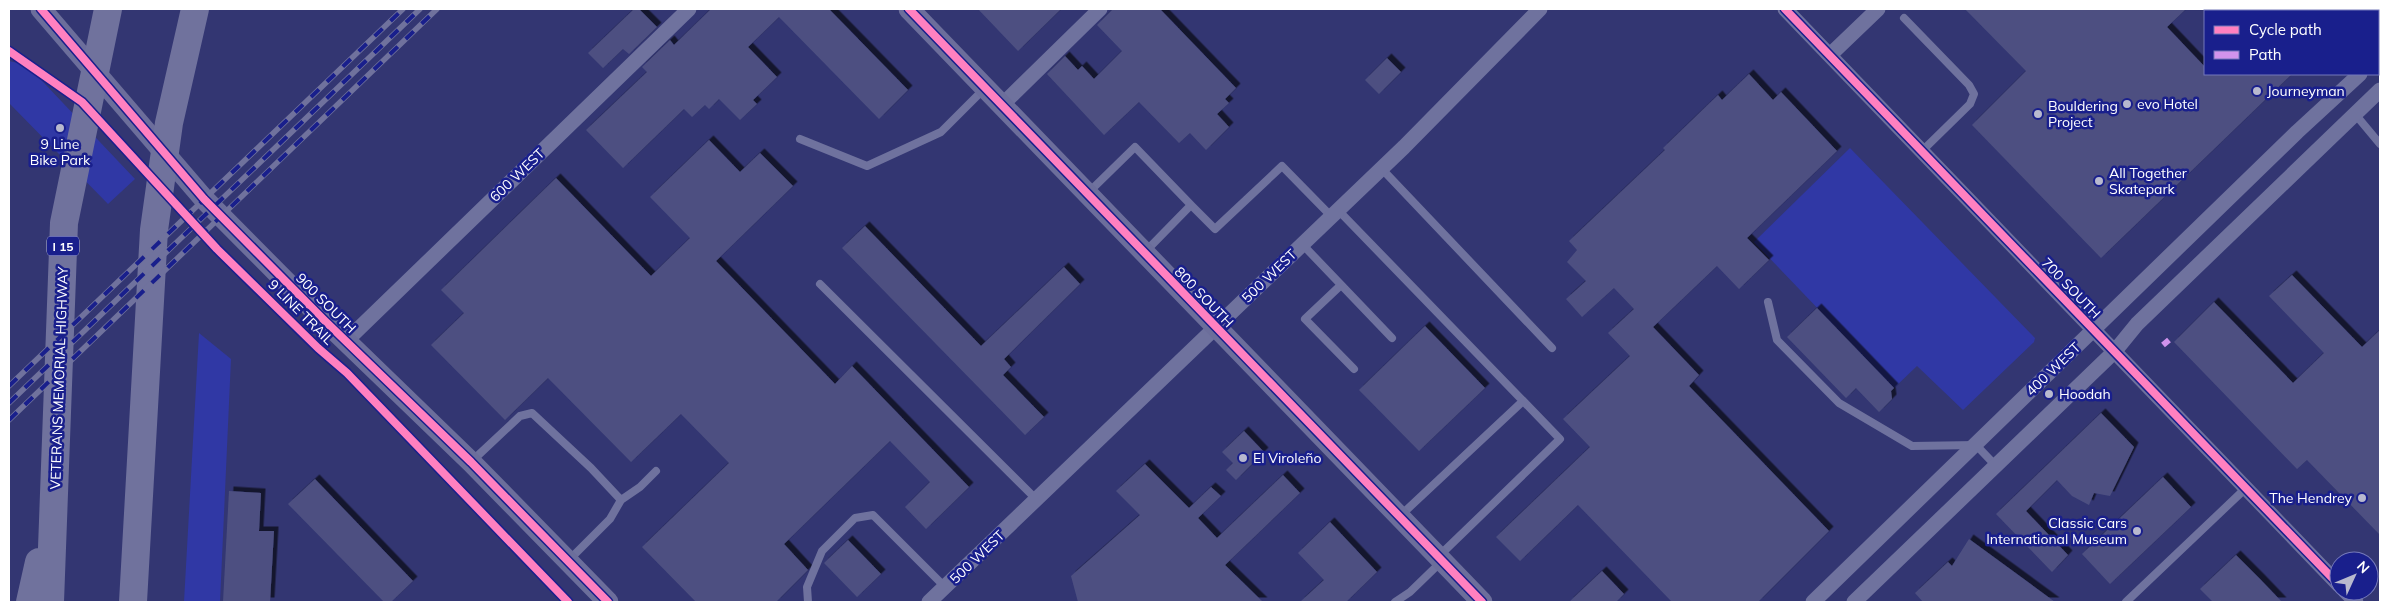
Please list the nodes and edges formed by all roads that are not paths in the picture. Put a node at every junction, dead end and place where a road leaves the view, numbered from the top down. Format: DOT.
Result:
graph roads {
  1 [pos="41,9"];
  2 [pos="108,9"];
  3 [pos="195,9"];
  4 [pos="689,9"];
  5 [pos="909,9"];
  6 [pos="1100,9"];
  7 [pos="1540,9"];
  8 [pos="1785,9"];
  9 [pos="1878,9"];
  10 [pos="1904,18"];
  11 [pos="1830,55"];
  12 [pos="2359,75"];
  13 [pos="985,88"];
  14 [pos="2380,90"];
  15 [pos="1002,105"];
  16 [pos="2355,114"];
  17 [pos="800,139"];
  18 [pos="2380,144"];
  19 [pos="1922,151"];
  20 [pos="1381,168"];
  21 [pos="1087,194"];
  22 [pos="1191,205"];
  23 [pos="1334,213"];
  24 [pos="1302,244"];
  25 [pos="1144,253"];
  26 [pos="820,284"];
  27 [pos="1341,285"];
  28 [pos="1768,302"];
  29 [pos="1215,327"];
  30 [pos="2094,329"];
  31 [pos="1392,338"];
  32 [pos="346,341"];
  33 [pos="1552,348"];
  34 [pos="2115,351"];
  35 [pos="1354,369"];
  36 [pos="1523,401"];
  37 [pos="1976,445"];
  38 [pos="471,462"];
  39 [pos="1996,466"];
  40 [pos="656,471"];
  41 [pos="56,487"];
  42 [pos="2246,488"];
  43 [pos="620,500"];
  44 [pos="1036,500"];
  45 [pos="1399,517"];
  46 [pos="1440,559"];
  47 [pos="568,561"];
  48 [pos="2329,575"];
  49 [pos="945,587"];
  50 [pos="30,602"];
  51 [pos="50,602"];
  52 [pos="133,602"];
  53 [pos="608,602"];
  54 [pos="808,602"];
  55 [pos="929,602"];
  56 [pos="1395,602"];
  57 [pos="1482,602"];
  58 [pos="1813,602"];
  59 [pos="1854,602"];
  60 [pos="2126,602"];
  1 -- 32 [label="street, 900 SOUTH"];
  2 -- 41 [label="highway, VETERANS MEMORIAL HIGHWAY / I 15"];
  3 -- 52 [label="highway"];
  4 -- 32 [label="street, 600 WEST"];
  5 -- 13 [label="street, 800 SOUTH"];
  6 -- 15 [label="street"];
  7 -- 20 [label="street, 500 WEST"];
  8 -- 11 [label="street, 700 SOUTH"];
  9 -- 11 [label="street"];
  10 -- 19 [label="lane"];
  11 -- 19 [label="street, 700 SOUTH"];
  12 -- 30 [label="street, 400 WEST"];
  13 -- 15 [label="street, 800 SOUTH"];
  13 -- 17 [label="lane"];
  14 -- 16 [label="street"];
  15 -- 21 [label="street, 800 SOUTH"];
  16 -- 18 [label="lane"];
  16 -- 34 [label="street"];
  19 -- 30 [label="street, 700 SOUTH"];
  20 -- 23 [label="street, 500 WEST"];
  20 -- 33 [label="lane"];
  21 -- 22 [label="lane"];
  21 -- 25 [label="street, 800 SOUTH"];
  22 -- 23 [label="lane"];
  22 -- 25 [label="lane"];
  23 -- 24 [label="street, 500 WEST"];
  23 -- 36 [label="lane"];
  24 -- 27 [label="lane"];
  24 -- 29 [label="street, 500 WEST"];
  25 -- 29 [label="street, 800 SOUTH"];
  26 -- 44 [label="lane"];
  27 -- 31 [label="lane"];
  27 -- 35 [label="lane"];
  28 -- 37 [label="lane"];
  29 -- 44 [label="street, 500 WEST"];
  29 -- 45 [label="street, 800 SOUTH"];
  30 -- 34 [label="street, 700 SOUTH"];
  30 -- 37 [label="street, 400 WEST"];
  32 -- 38 [label="street, 900 SOUTH"];
  34 -- 39 [label="street"];
  34 -- 42 [label="street, 700 SOUTH"];
  36 -- 45 [label="lane"];
  36 -- 46 [label="lane"];
  37 -- 39 [label="lane"];
  37 -- 58 [label="street, 400 WEST"];
  38 -- 43 [label="lane"];
  38 -- 47 [label="street, 900 SOUTH"];
  39 -- 59 [label="street"];
  40 -- 43 [label="lane"];
  41 -- 50 [label="highway"];
  41 -- 51 [label="highway, VETERANS MEMORIAL HIGHWAY / I 15"];
  42 -- 48 [label="street, 700 SOUTH"];
  42 -- 60 [label="lane"];
  43 -- 47 [label="lane"];
  44 -- 49 [label="street, 500 WEST"];
  45 -- 46 [label="street, 800 SOUTH"];
  46 -- 56 [label="lane"];
  46 -- 57 [label="street, 800 SOUTH"];
  47 -- 53 [label="street, 900 SOUTH"];
  49 -- 54 [label="lane"];
  49 -- 55 [label="street, 500 WEST"];
}
